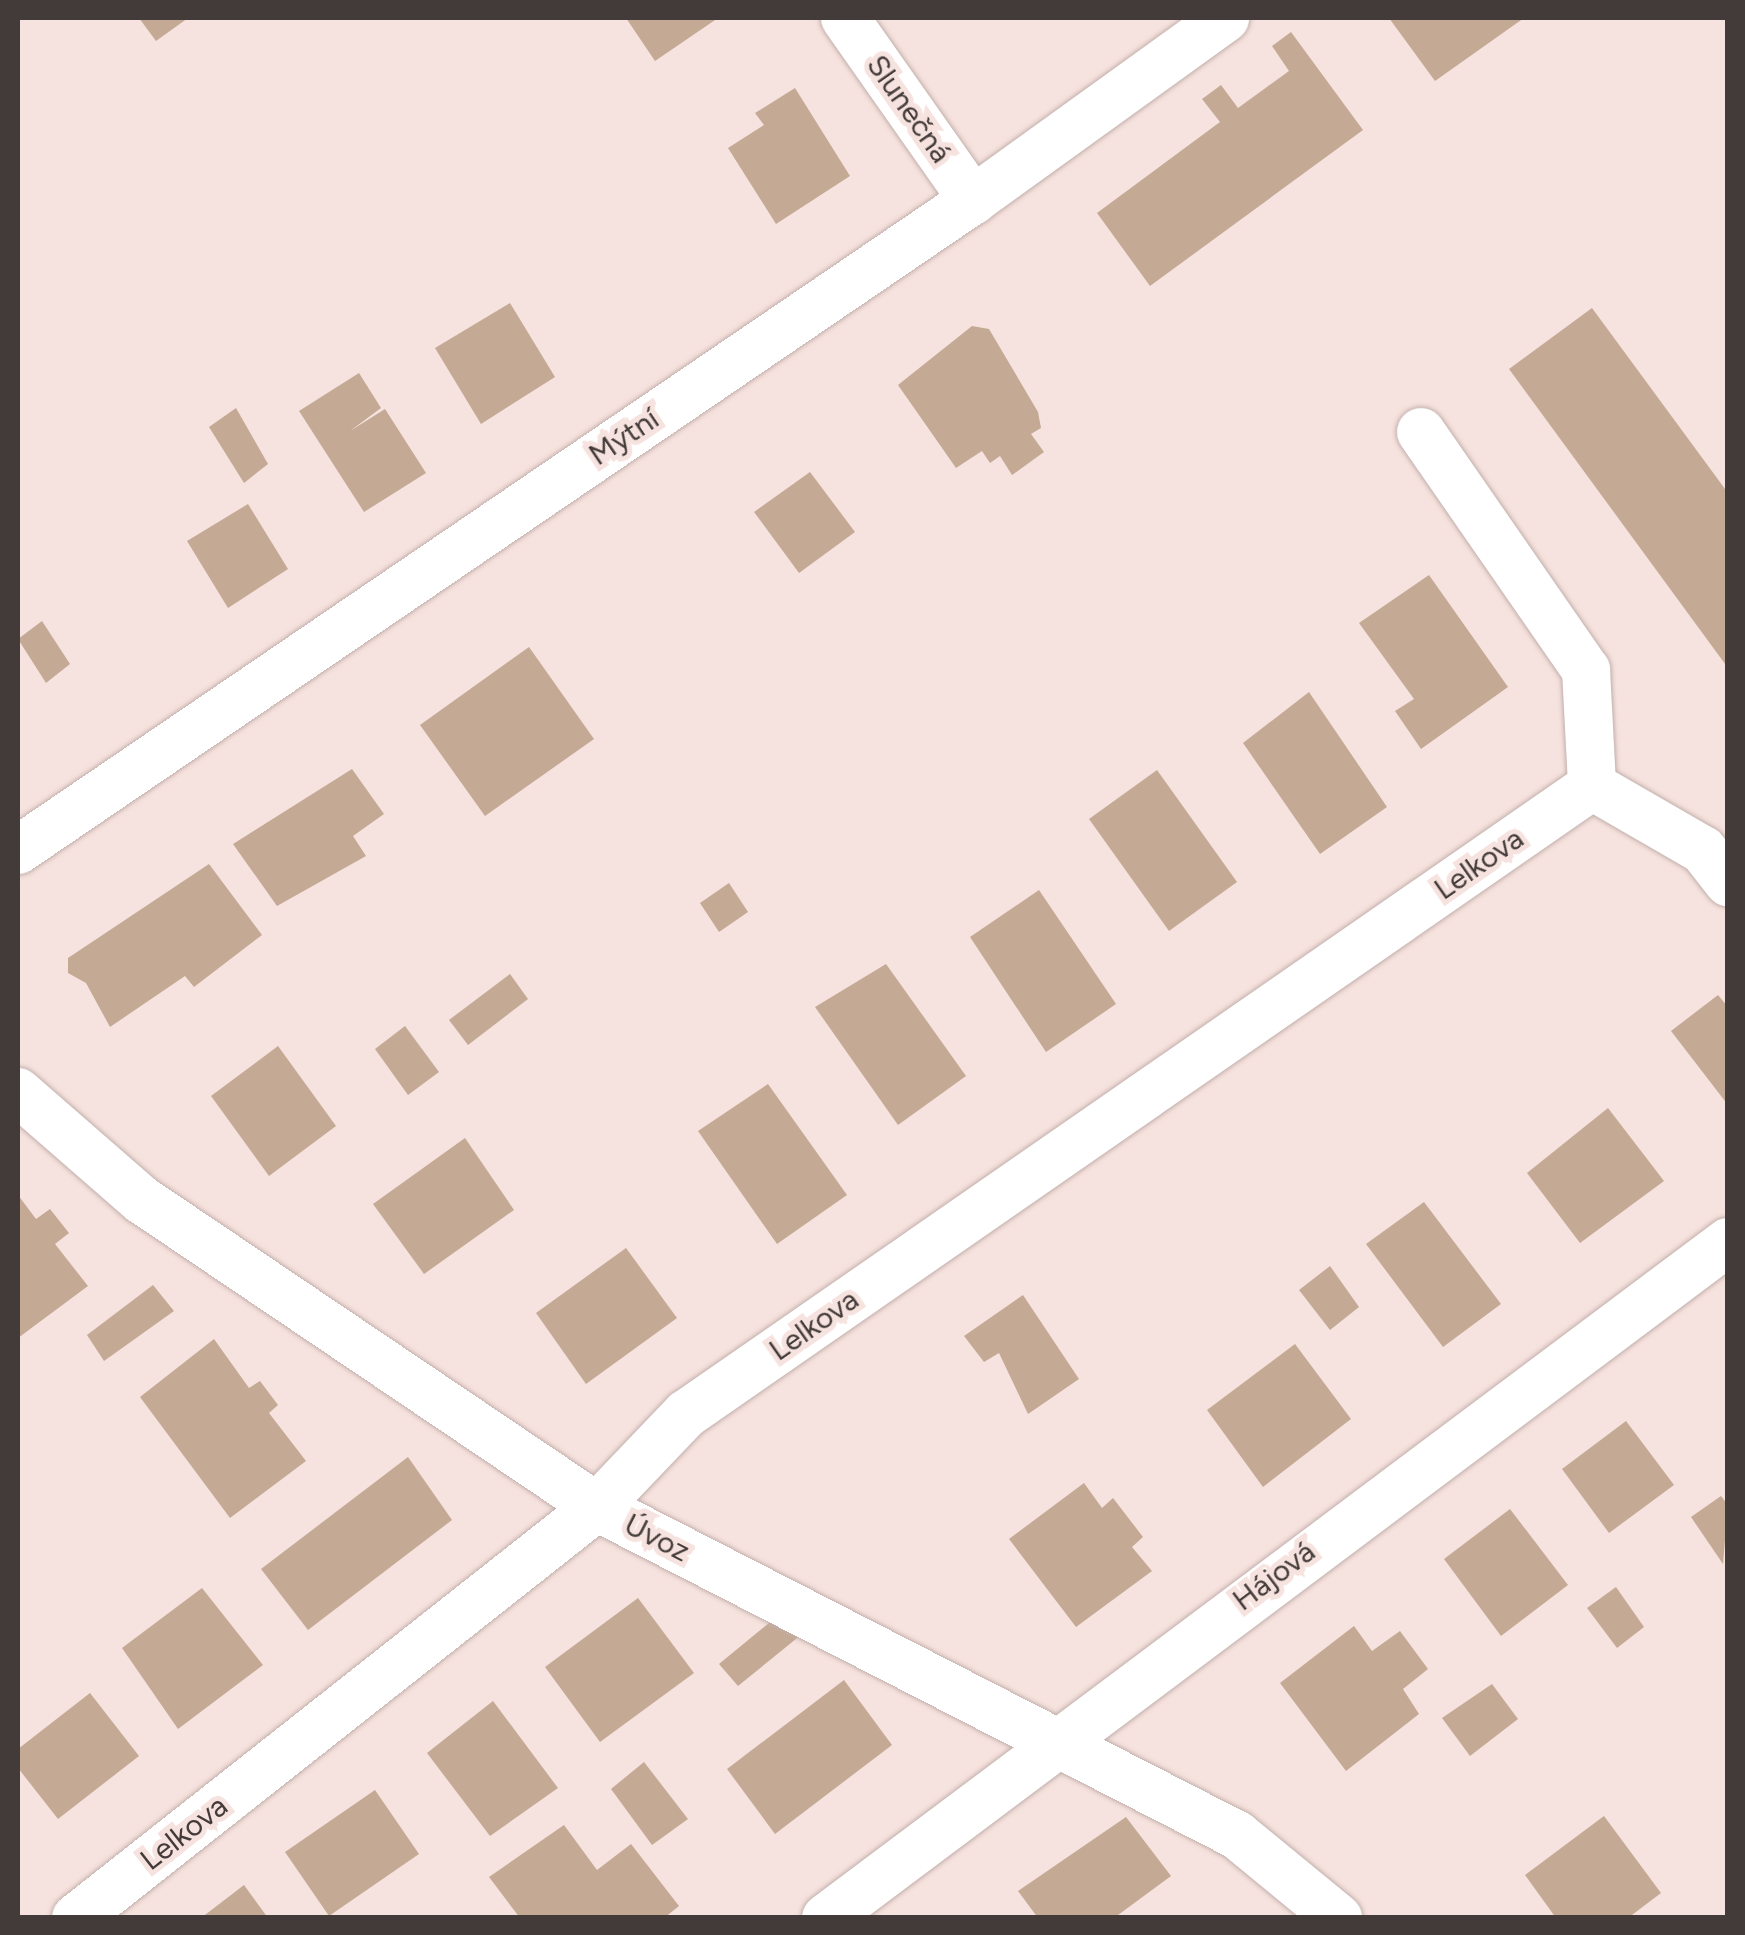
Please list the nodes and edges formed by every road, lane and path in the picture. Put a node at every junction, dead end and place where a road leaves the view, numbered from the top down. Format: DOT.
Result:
graph roads {
  1 [pos="845,18"];
  2 [pos="1225,18"];
  3 [pos="973,200"];
  4 [pos="1421,432"];
  5 [pos="1592,786"];
  6 [pos="18,850"];
  7 [pos="1728,882"];
  8 [pos="18,1092"];
  9 [pos="1728,1242"];
  10 [pos="597,1507"];
  11 [pos="1056,1741"];
  12 [pos="76,1918"];
  13 [pos="826,1918"];
  14 [pos="1338,1918"];
  1 -- 3 [label="street, Slunečná"];
  2 -- 3 [label="street, Mýtní"];
  3 -- 6 [label="street, Mýtní"];
  4 -- 5 [label="street"];
  5 -- 7 [label="street"];
  5 -- 10 [label="street, Lelkova"];
  8 -- 10 [label="street, Úvoz"];
  9 -- 11 [label="street, Hájová"];
  10 -- 11 [label="street, Úvoz"];
  10 -- 12 [label="street, Lelkova"];
  11 -- 13 [label="street, Hájová"];
  11 -- 14 [label="street, Úvoz"];
}
